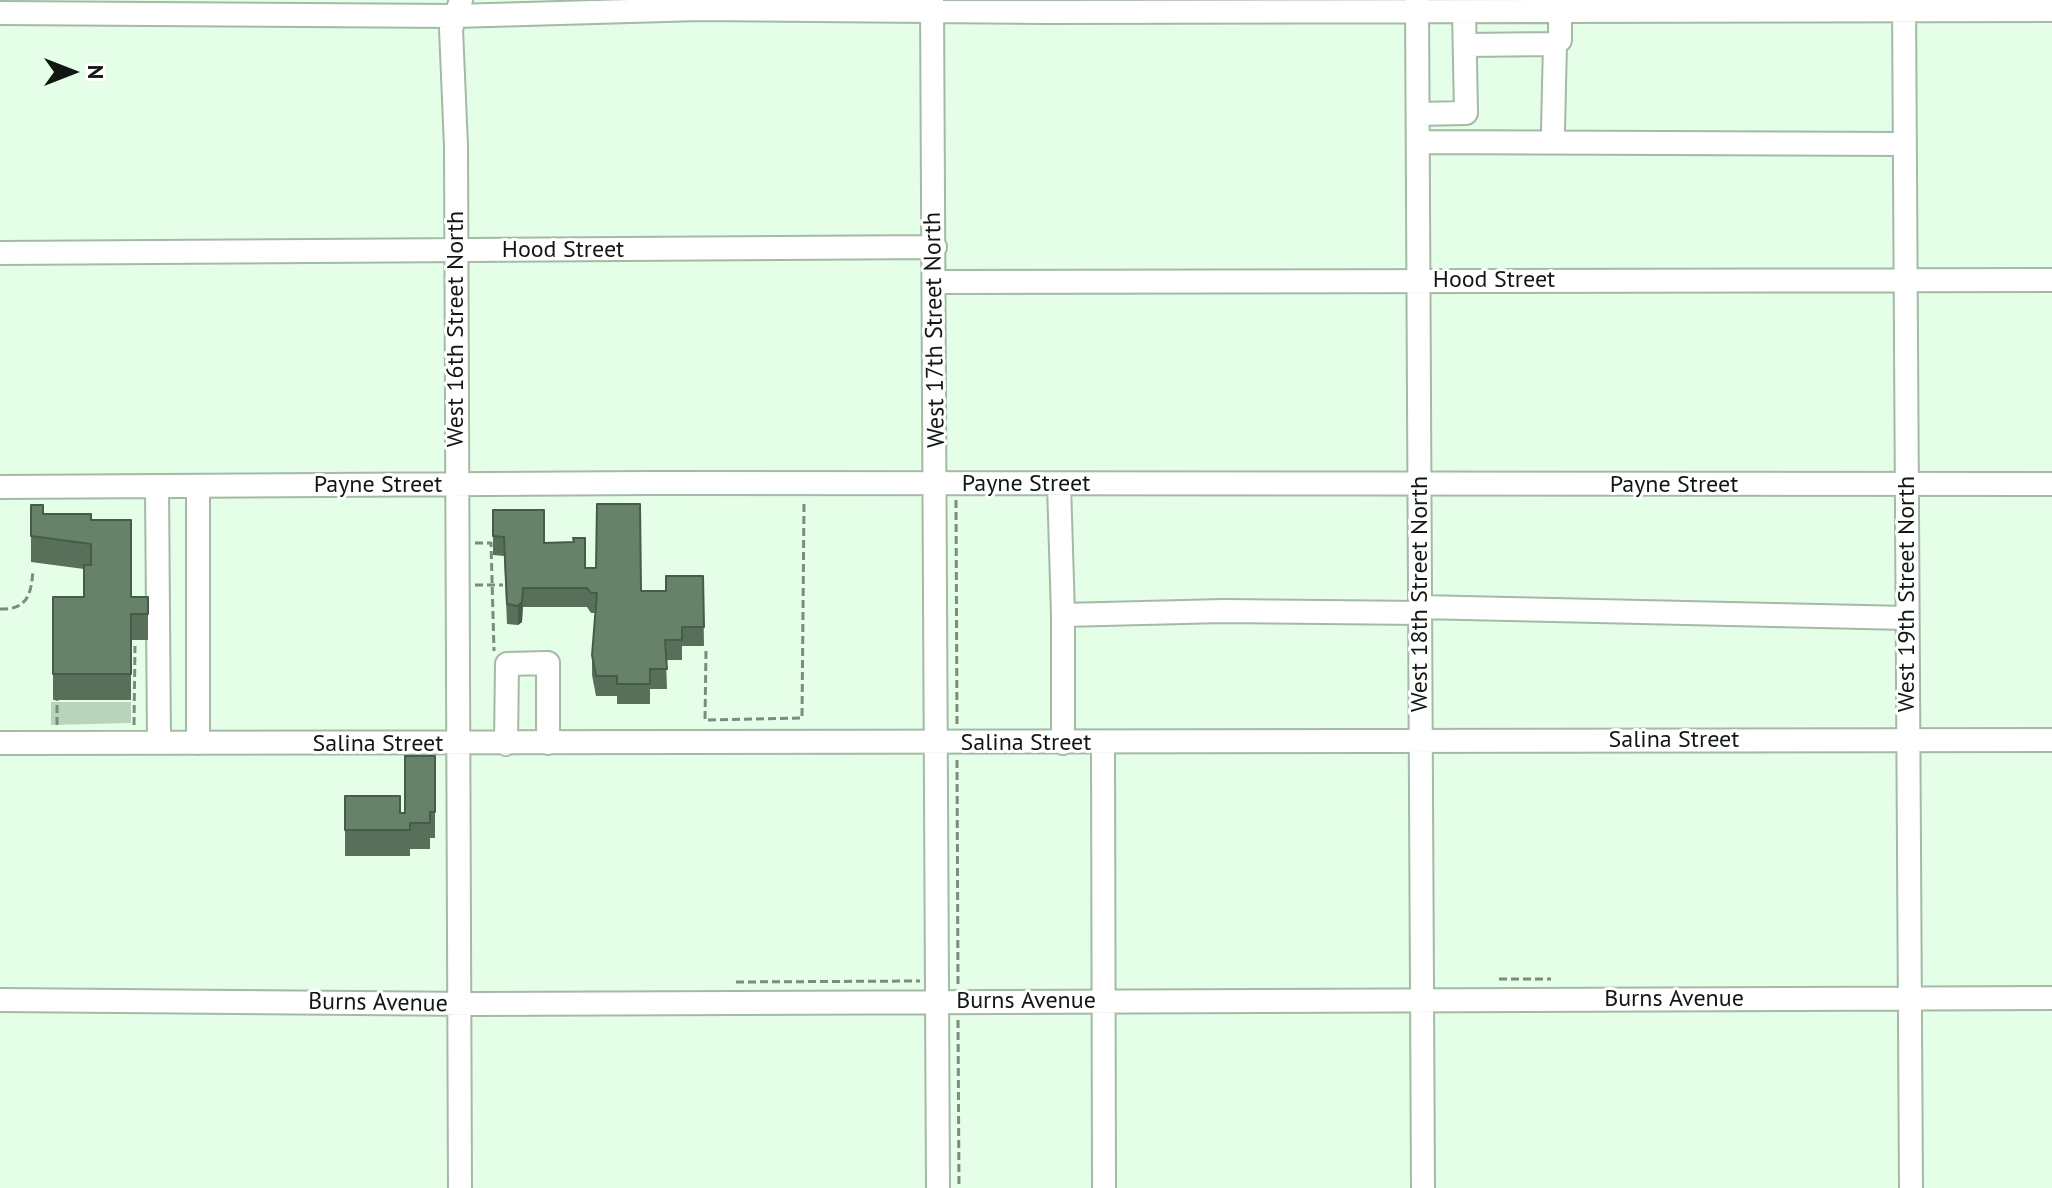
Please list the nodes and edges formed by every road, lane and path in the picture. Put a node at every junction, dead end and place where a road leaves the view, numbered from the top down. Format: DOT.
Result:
graph roads {
  1 [pos="700,4"];
  2 [pos="932,6"];
  3 [pos="1417,6"];
  4 [pos="1904,6"];
  5 [pos="80,7"];
  6 [pos="458,8"];
  7 [pos="2052,10"];
  8 [pos="1464,12"];
  9 [pos="1560,12"];
  10 [pos="0,13"];
  11 [pos="1555,44"];
  12 [pos="1465,45"];
  13 [pos="1418,114"];
  14 [pos="1553,129"];
  15 [pos="1418,142"];
  16 [pos="1905,144"];
  17 [pos="935,247"];
  18 [pos="455,250"];
  19 [pos="0,253"];
  20 [pos="1418,280"];
  21 [pos="1906,280"];
  22 [pos="2052,280"];
  23 [pos="935,282"];
  24 [pos="457,484"];
  25 [pos="937,484"];
  26 [pos="1059,484"];
  27 [pos="1420,484"];
  28 [pos="1906,484"];
  29 [pos="2052,484"];
  30 [pos="157,486"];
  31 [pos="198,486"];
  32 [pos="0,487"];
  33 [pos="804,503"];
  34 [pos="467,543"];
  35 [pos="33,571"];
  36 [pos="467,584"];
  37 [pos="494,585"];
  38 [pos="503,585"];
  39 [pos="0,609"];
  40 [pos="1420,610"];
  41 [pos="1063,615"];
  42 [pos="1907,618"];
  43 [pos="135,646"];
  44 [pos="706,651"];
  45 [pos="494,654"];
  46 [pos="57,700"];
  47 [pos="134,725"];
  48 [pos="57,726"];
  49 [pos="1907,740"];
  50 [pos="2052,740"];
  51 [pos="1421,741"];
  52 [pos="0,743"];
  53 [pos="159,743"];
  54 [pos="198,743"];
  55 [pos="548,743"];
  56 [pos="938,743"];
  57 [pos="1063,743"];
  58 [pos="1103,743"];
  59 [pos="506,744"];
  60 [pos="458,745"];
  61 [pos="921,981"];
  62 [pos="730,982"];
  63 [pos="1909,998"];
  64 [pos="2052,998"];
  65 [pos="1422,999"];
  66 [pos="0,1000"];
  67 [pos="939,1001"];
  68 [pos="1103,1001"];
  69 [pos="459,1004"];
  70 [pos="460,1188"];
  71 [pos="938,1188"];
  72 [pos="1104,1188"];
  73 [pos="1423,1188"];
  74 [pos="1911,1188"];
  1 -- 2 [label="street"];
  1 -- 6 [label="street"];
  2 -- 3 [label="street"];
  2 -- 17 [label="street, West 17th Street North"];
  3 -- 8 [label="street"];
  3 -- 13 [label="street, West 18th Street North"];
  4 -- 7 [label="street"];
  4 -- 9 [label="street"];
  4 -- 16 [label="street, West 19th Street North"];
  5 -- 6 [label="street"];
  5 -- 10 [label="street"];
  6 -- 18 [label="street, West 16th Street North"];
  8 -- 9 [label="street"];
  8 -- 12 [label="street"];
  9 -- 11 [label="street"];
  11 -- 12 [label="street"];
  11 -- 14 [label="street"];
  12 -- 13 [label="street"];
  13 -- 15 [label="street, West 18th Street North"];
  15 -- 16 [label="street"];
  15 -- 20 [label="street, West 18th Street North"];
  16 -- 21 [label="street, West 19th Street North"];
  17 -- 18 [label="street, Hood Street"];
  17 -- 23 [label="street, West 17th Street North"];
  18 -- 19 [label="street, Hood Street"];
  18 -- 24 [label="street, West 16th Street North"];
  20 -- 21 [label="street, Hood Street"];
  20 -- 23 [label="street, Hood Street"];
  20 -- 27 [label="street, West 18th Street North"];
  21 -- 22 [label="street, Hood Street"];
  21 -- 28 [label="street, West 19th Street North"];
  23 -- 25 [label="street, West 17th Street North"];
  24 -- 25 [label="street, Payne Street"];
  24 -- 31 [label="street, Payne Street"];
  24 -- 60 [label="street, West 16th Street North"];
  25 -- 26 [label="street, Payne Street"];
  25 -- 56 [label="street, West 17th Street North"];
  26 -- 27 [label="street, Payne Street"];
  26 -- 41 [label="street"];
  27 -- 28 [label="street, Payne Street"];
  27 -- 40 [label="street, West 18th Street North"];
  28 -- 29 [label="street, Payne Street"];
  28 -- 42 [label="street, West 19th Street North"];
  30 -- 31 [label="street, Payne Street"];
  30 -- 32 [label="street, Payne Street"];
  30 -- 53 [label="street"];
  31 -- 54 [label="street"];
  33 -- 44 [label="path"];
  34 -- 37 [label="path"];
  35 -- 39 [label="path"];
  36 -- 37 [label="path"];
  37 -- 38 [label="path"];
  37 -- 45 [label="path"];
  40 -- 41 [label="street"];
  40 -- 42 [label="street"];
  40 -- 51 [label="street, West 18th Street North"];
  41 -- 57 [label="street"];
  42 -- 49 [label="street, West 19th Street North"];
  43 -- 47 [label="path"];
  46 -- 48 [label="path"];
  49 -- 50 [label="street, Salina Street"];
  49 -- 51 [label="street, Salina Street"];
  49 -- 63 [label="street, West 19th Street North"];
  51 -- 58 [label="street, Salina Street"];
  51 -- 65 [label="street, West 18th Street North"];
  52 -- 53 [label="street, Salina Street"];
  53 -- 54 [label="street, Salina Street"];
  54 -- 60 [label="street, Salina Street"];
  55 -- 56 [label="street, Salina Street"];
  55 -- 59 [label="street, Salina Street"];
  55 -- 59 [label="street"];
  56 -- 57 [label="street, Salina Street"];
  56 -- 67 [label="street, West 17th Street North"];
  57 -- 58 [label="street, Salina Street"];
  58 -- 68 [label="street"];
  59 -- 60 [label="street, Salina Street"];
  60 -- 69 [label="street, West 16th Street North"];
  61 -- 62 [label="path"];
  63 -- 64 [label="street, Burns Avenue"];
  63 -- 65 [label="street, Burns Avenue"];
  63 -- 74 [label="street, West 19th Street North"];
  65 -- 68 [label="street, Burns Avenue"];
  65 -- 73 [label="street, West 18th Street North"];
  66 -- 69 [label="street, Burns Avenue"];
  67 -- 68 [label="street, Burns Avenue"];
  67 -- 69 [label="street, Burns Avenue"];
  67 -- 71 [label="street, West 17th Street North"];
  68 -- 72 [label="street"];
  69 -- 70 [label="street, West 16th Street North"];
}
